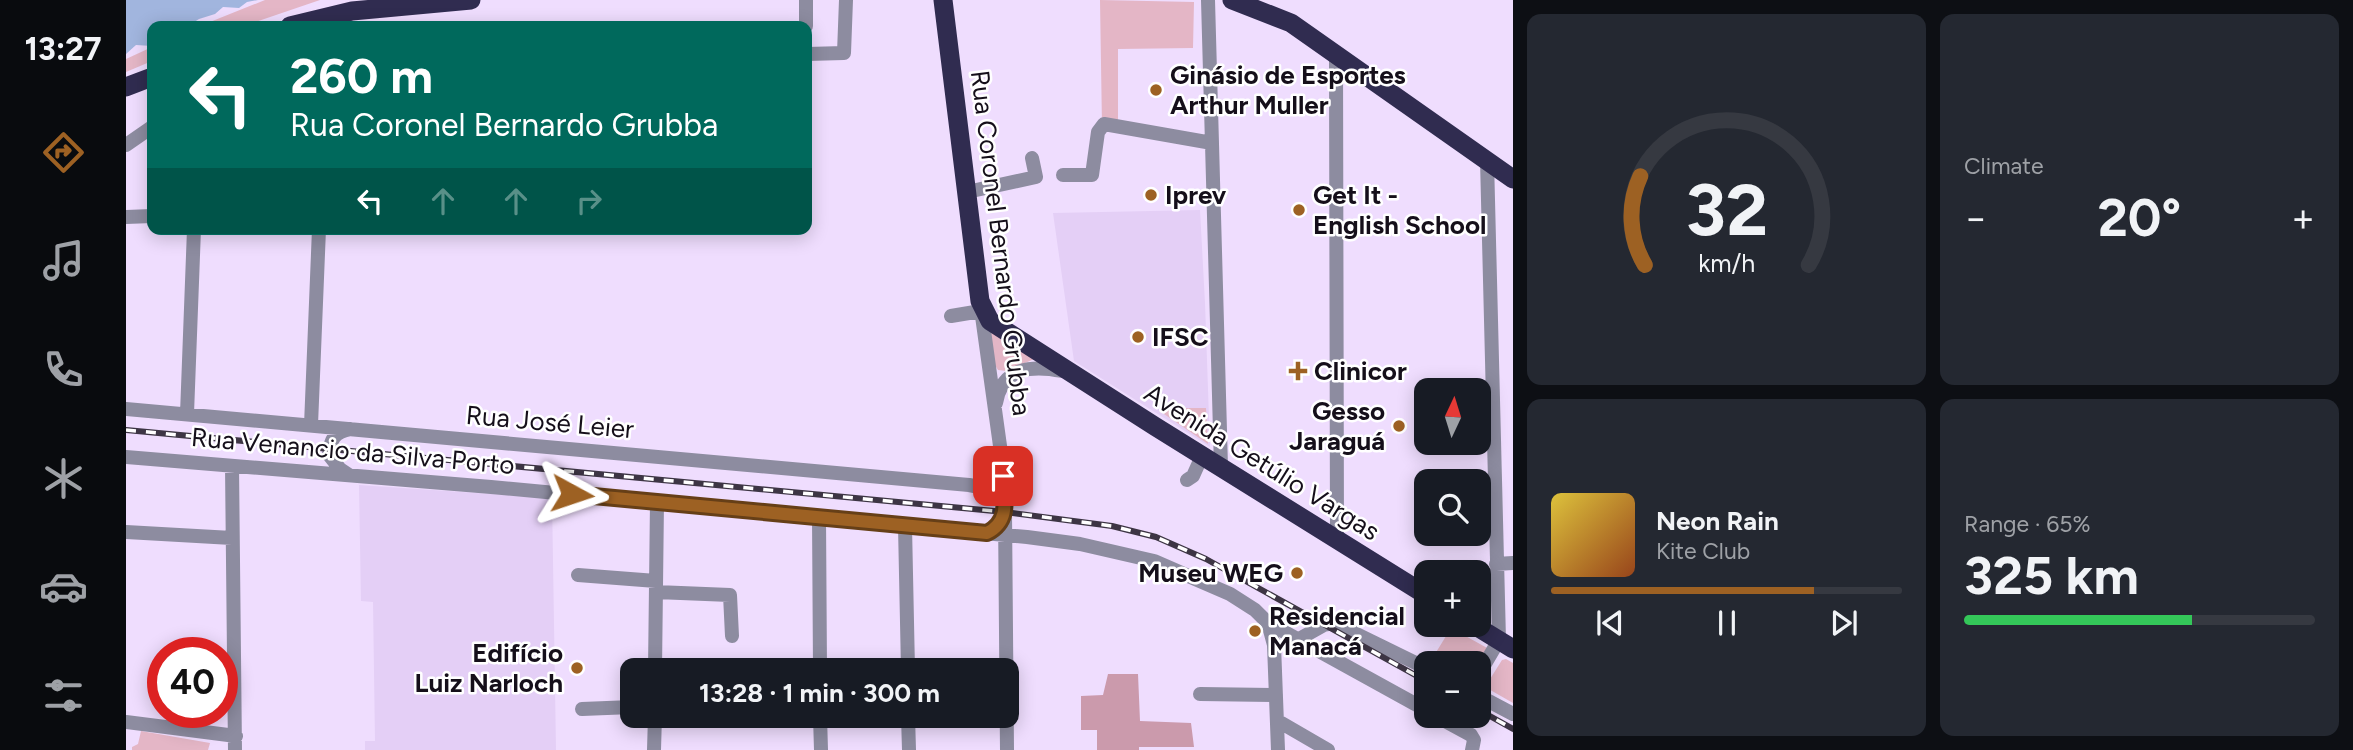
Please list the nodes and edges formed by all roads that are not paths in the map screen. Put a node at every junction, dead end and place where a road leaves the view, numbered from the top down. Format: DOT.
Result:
graph roads {
  1 [pos="471,0"];
  2 [pos="806,0"];
  3 [pos="846,0"];
  4 [pos="943,0"];
  5 [pos="1208,0"];
  6 [pos="1232,0"];
  7 [pos="312,21"];
  8 [pos="806,21"];
  9 [pos="812,54"];
  10 [pos="1336,54"];
  11 [pos="147,80"];
  12 [pos="126,87"];
  13 [pos="147,130"];
  14 [pos="1212,143"];
  15 [pos="126,145"];
  16 [pos="1032,158"];
  17 [pos="1487,160"];
  18 [pos="1063,175"];
  19 [pos="1513,179"];
  20 [pos="967,192"];
  21 [pos="147,216"];
  22 [pos="126,217"];
  23 [pos="194,235"];
  24 [pos="319,235"];
  25 [pos="980,306"];
  26 [pos="951,316"];
  27 [pos="989,368"];
  28 [pos="1071,373"];
  29 [pos="1011,376"];
  30 [pos="995,408"];
  31 [pos="126,409"];
  32 [pos="187,414"];
  33 [pos="311,425"];
  34 [pos="353,429"];
  35 [pos="329,449"];
  36 [pos="1001,453"];
  37 [pos="1202,456"];
  38 [pos="126,457"];
  39 [pos="232,466"];
  40 [pos="1221,467"];
  41 [pos="306,472"];
  42 [pos="350,476"];
  43 [pos="1187,480"];
  44 [pos="969,485"];
  45 [pos="1004,498"];
  46 [pos="657,502"];
  47 [pos="1005,514"];
  48 [pos="819,517"];
  49 [pos="905,526"];
  50 [pos="126,532"];
  51 [pos="987,533"];
  52 [pos="1005,535"];
  53 [pos="1027,537"];
  54 [pos="232,538"];
  55 [pos="1337,540"];
  56 [pos="1496,564"];
  57 [pos="1513,564"];
  58 [pos="578,575"];
  59 [pos="656,587"];
  60 [pos="1414,588"];
  61 [pos="1268,623"];
  62 [pos="732,636"];
  63 [pos="1491,636"];
  64 [pos="1299,639"];
  65 [pos="1506,645"];
  66 [pos="655,658"];
  67 [pos="820,658"];
  68 [pos="908,658"];
  69 [pos="1491,661"];
  70 [pos="1414,662"];
  71 [pos="1200,694"];
  72 [pos="1276,695"];
  73 [pos="1491,702"];
  74 [pos="1414,703"];
  75 [pos="620,707"];
  76 [pos="582,709"];
  77 [pos="1513,714"];
  78 [pos="1278,721"];
  79 [pos="126,722"];
  80 [pos="655,728"];
  81 [pos="820,728"];
  82 [pos="908,728"];
  83 [pos="1458,728"];
  84 [pos="235,743"];
  85 [pos="654,750"];
  86 [pos="821,750"];
  87 [pos="909,750"];
  88 [pos="1007,750"];
  89 [pos="1278,750"];
  90 [pos="1328,750"];
  91 [pos="1472,750"];
  1 -- 7 [label="highway"];
  2 -- 8 [label="street"];
  3 -- 9 [label="street"];
  4 -- 20 [label="highway, Rua Coronel Bernardo Grubba"];
  5 -- 14 [label="street"];
  6 -- 10 [label="highway"];
  10 -- 17 [label="highway"];
  10 -- 55 [label="street"];
  11 -- 12 [label="highway"];
  13 -- 15 [label="street"];
  14 -- 18 [label="street"];
  14 -- 40 [label="street"];
  16 -- 20 [label="street"];
  17 -- 19 [label="highway"];
  17 -- 56 [label="street"];
  20 -- 25 [label="highway, Rua Coronel Bernardo Grubba"];
  21 -- 22 [label="street"];
  23 -- 32 [label="street"];
  24 -- 33 [label="street"];
  25 -- 26 [label="street"];
  25 -- 27 [label="street, Rua Coronel Bernardo Grubba"];
  25 -- 28 [label="highway, Avenida Getúlio Vargas"];
  27 -- 29 [label="street"];
  27 -- 30 [label="street, Rua Coronel Bernardo Grubba"];
  28 -- 29 [label="street, Avenida Getúlio Vargas"];
  28 -- 37 [label="highway, Avenida Getúlio Vargas"];
  29 -- 30 [label="street"];
  30 -- 36 [label="street, Rua Coronel Bernardo Grubba"];
  31 -- 32 [label="street, Rua José Leier"];
  32 -- 33 [label="street, Rua José Leier"];
  33 -- 34 [label="street, Rua José Leier"];
  33 -- 35 [label="street"];
  34 -- 35 [label="street"];
  34 -- 44 [label="street, Rua José Leier"];
  35 -- 41 [label="street"];
  35 -- 42 [label="street"];
  36 -- 44 [label="street"];
  36 -- 45 [label="street, Rua Coronel Bernardo Grubba"];
  37 -- 40 [label="highway, Avenida Getúlio Vargas"];
  37 -- 43 [label="street"];
  38 -- 39 [label="street, Rua Venancio da Silva Porto"];
  39 -- 41 [label="street, Rua Venancio da Silva Porto"];
  39 -- 54 [label="street"];
  40 -- 55 [label="highway, Avenida Getúlio Vargas"];
  41 -- 42 [label="street, Rua Venancio da Silva Porto"];
  42 -- 46 [label="street, Rua Venancio da Silva Porto"];
  44 -- 45 [label="street, Rua José Leier"];
  45 -- 47 [label="street, Rua Coronel Bernardo Grubba"];
  46 -- 48 [label="street, Rua Venancio da Silva Porto"];
  46 -- 59 [label="street"];
  47 -- 51 [label="street"];
  47 -- 52 [label="street, Rua Coronel Bernardo Grubba"];
  47 -- 53 [label="street"];
  48 -- 49 [label="street, Rua Venancio da Silva Porto"];
  48 -- 67 [label="street"];
  49 -- 51 [label="street, Rua Venancio da Silva Porto"];
  49 -- 68 [label="street"];
  50 -- 54 [label="street"];
  51 -- 52 [label="street, Rua Venancio da Silva Porto"];
  52 -- 53 [label="street, Rua Venancio da Silva Porto"];
  52 -- 88 [label="street, Rua Coronel Bernardo Grubba"];
  53 -- 61 [label="street, Rua Venancio da Silva Porto"];
  54 -- 84 [label="street"];
  55 -- 60 [label="highway, Avenida Getúlio Vargas"];
  56 -- 57 [label="street"];
  56 -- 65 [label="street"];
  58 -- 59 [label="street"];
  59 -- 62 [label="street"];
  59 -- 66 [label="street"];
  61 -- 64 [label="street, Rua Venancio da Silva Porto"];
  61 -- 72 [label="street"];
  63 -- 65 [label="highway"];
  64 -- 70 [label="street"];
  64 -- 74 [label="street, Rua Venancio da Silva Porto"];
  65 -- 69 [label="street"];
  71 -- 72 [label="street"];
  72 -- 78 [label="street"];
  73 -- 77 [label="street"];
  75 -- 76 [label="street"];
  78 -- 89 [label="street"];
  78 -- 90 [label="street"];
  79 -- 84 [label="street"];
  80 -- 85 [label="street"];
  81 -- 86 [label="street"];
  82 -- 87 [label="street"];
  83 -- 91 [label="street"];
}
